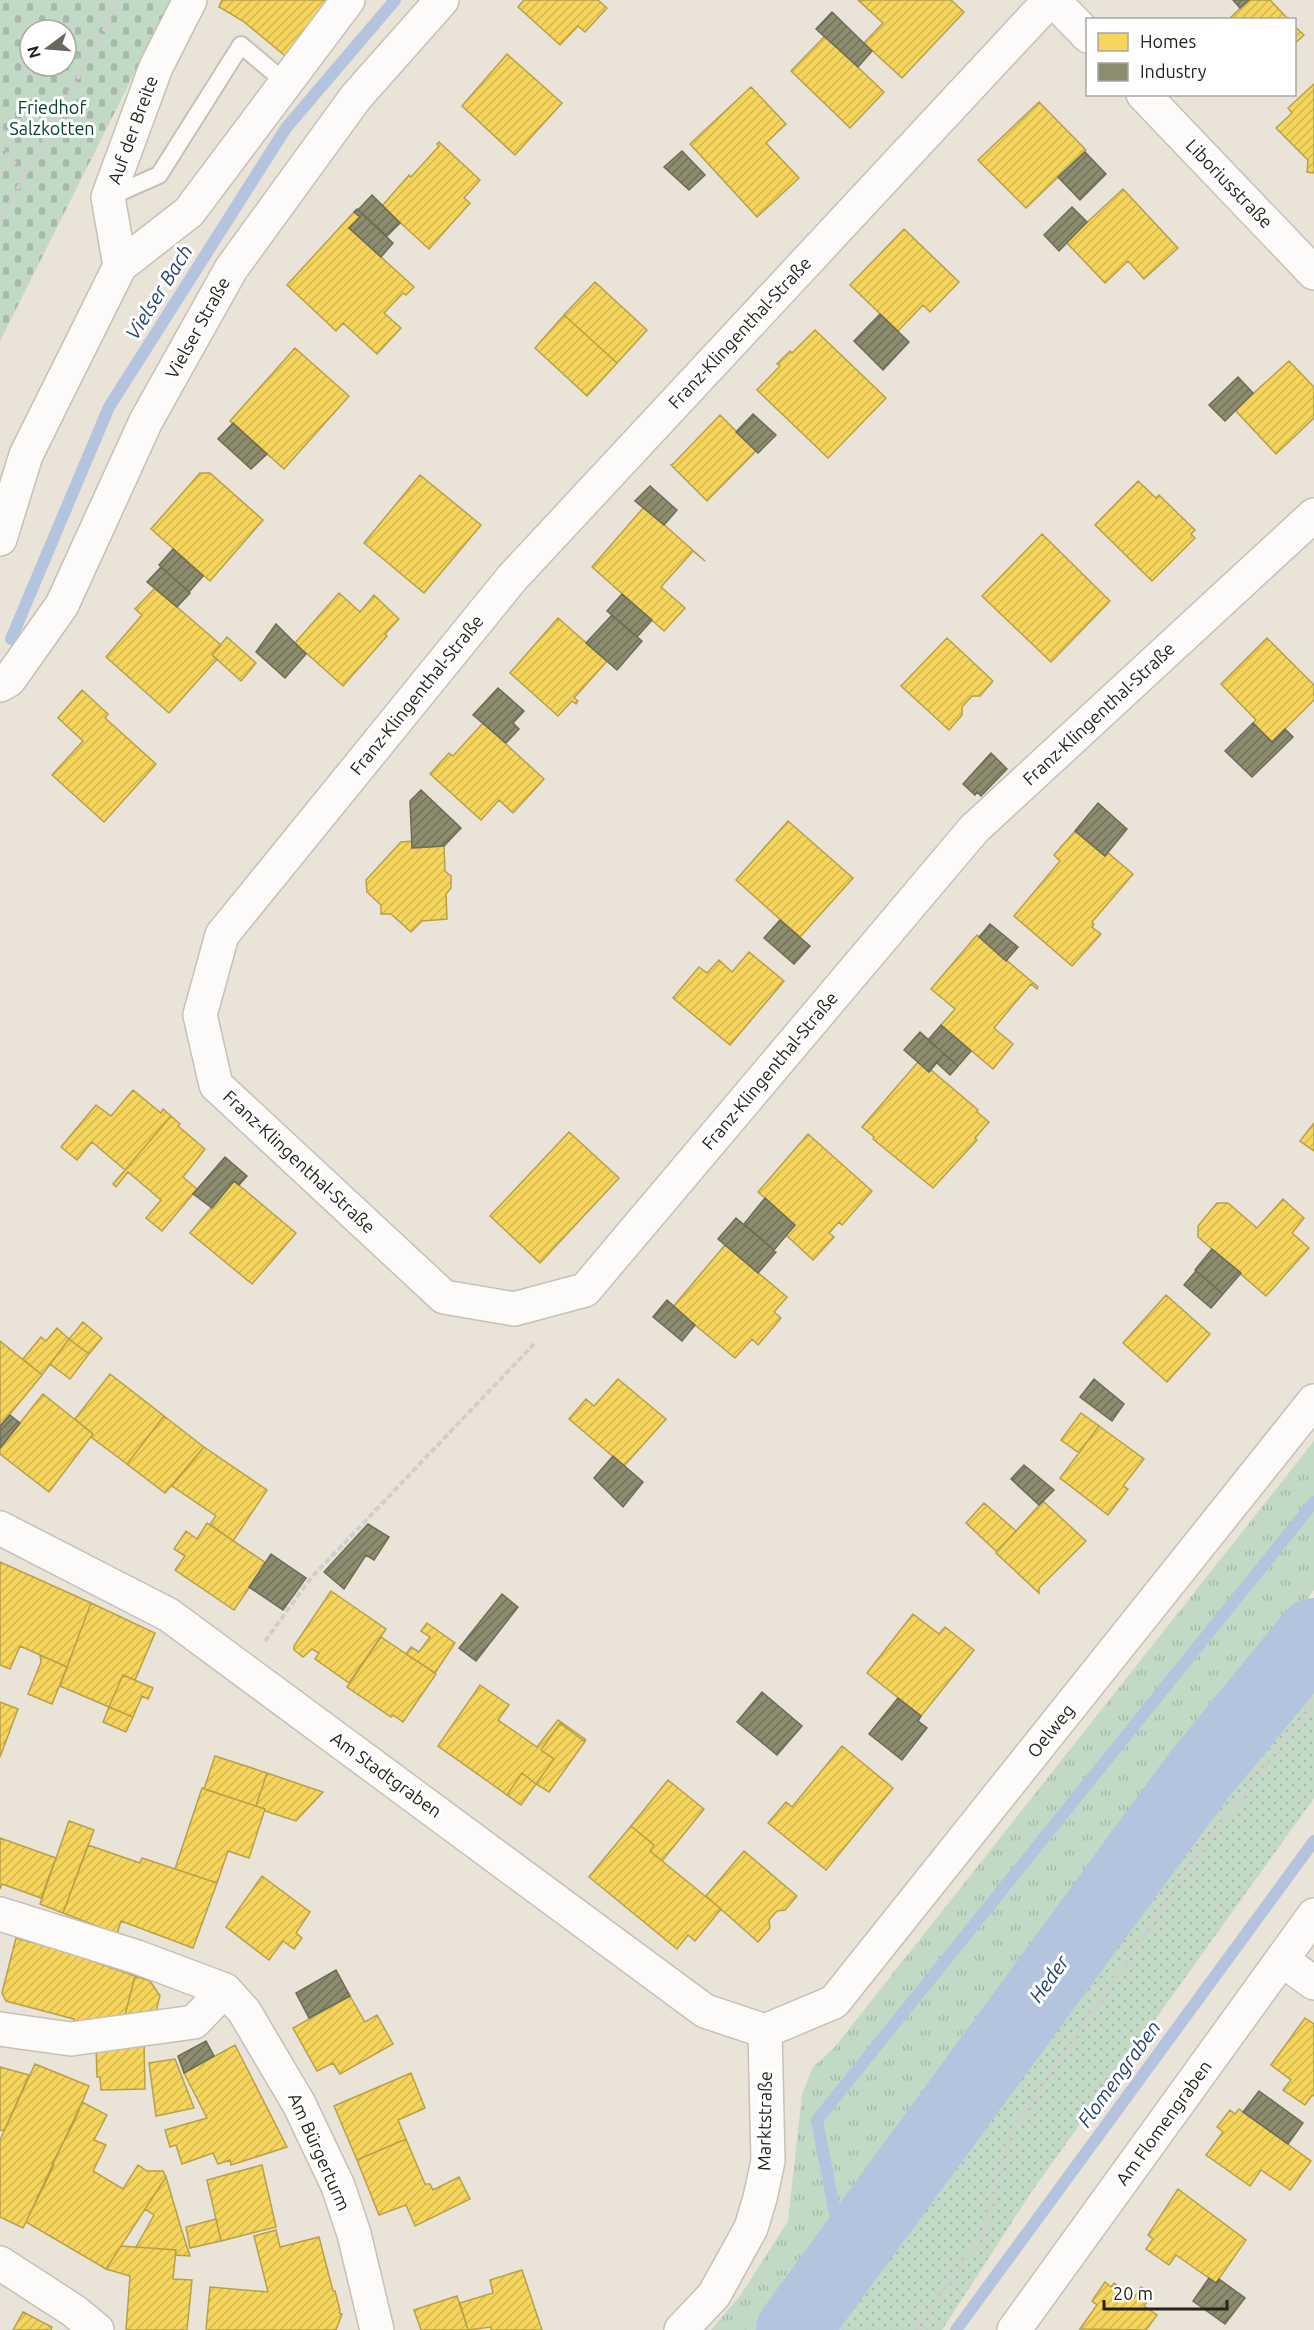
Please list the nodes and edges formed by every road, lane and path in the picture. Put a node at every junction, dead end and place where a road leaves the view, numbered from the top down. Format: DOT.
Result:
graph roads {
  1 [pos="120,0"];
  2 [pos="190,0"];
  3 [pos="348,0"];
  4 [pos="442,0"];
  5 [pos="1052,0"];
  6 [pos="1086,34"];
  7 [pos="286,83"];
  8 [pos="1145,96"];
  9 [pos="0,146"];
  10 [pos="25,175"];
  11 [pos="108,198"];
  12 [pos="0,221"];
  13 [pos="120,266"];
  14 [pos="1314,273"];
  15 [pos="1314,515"];
  16 [pos="0,539"];
  17 [pos="0,685"];
  18 [pos="537,1341"];
  19 [pos="1314,1401"];
  20 [pos="0,1528"];
  21 [pos="243,1670"];
  22 [pos="1314,1704"];
  23 [pos="0,1914"];
  24 [pos="1314,1915"];
  25 [pos="1282,1960"];
  26 [pos="1314,1983"];
  27 [pos="225,1990"];
  28 [pos="0,2028"];
  29 [pos="765,2031"];
  30 [pos="0,2263"];
  31 [pos="97,2330"];
  32 [pos="377,2330"];
  33 [pos="681,2330"];
  34 [pos="916,2330"];
  35 [pos="1014,2330"];
  1 -- 10 [label="path"];
  2 -- 11 [label="street, Auf der Breite"];
  3 -- 7 [label="street"];
  4 -- 17 [label="street, Vielser Straße"];
  5 -- 6 [label="street"];
  5 -- 15 [label="street, Franz-Klingenthal-Straße"];
  7 -- 11 [label="lane"];
  7 -- 13 [label="street"];
  8 -- 14 [label="street, Liboriusstraße"];
  9 -- 10 [label="path"];
  10 -- 12 [label="path"];
  11 -- 13 [label="street, Auf der Breite"];
  13 -- 16 [label="street"];
  18 -- 21 [label="path"];
  19 -- 29 [label="street, Oelweg"];
  20 -- 21 [label="street, Am Stadtgraben"];
  21 -- 29 [label="street, Am Stadtgraben"];
  22 -- 34 [label="path"];
  23 -- 27 [label="street, Am Bürgerturm"];
  24 -- 25 [label="street, Am Flomengraben"];
  25 -- 26 [label="street"];
  25 -- 35 [label="street, Am Flomengraben"];
  27 -- 28 [label="street"];
  27 -- 32 [label="street, Am Bürgerturm"];
  29 -- 33 [label="street, Marktstraße"];
  30 -- 31 [label="street"];
}
